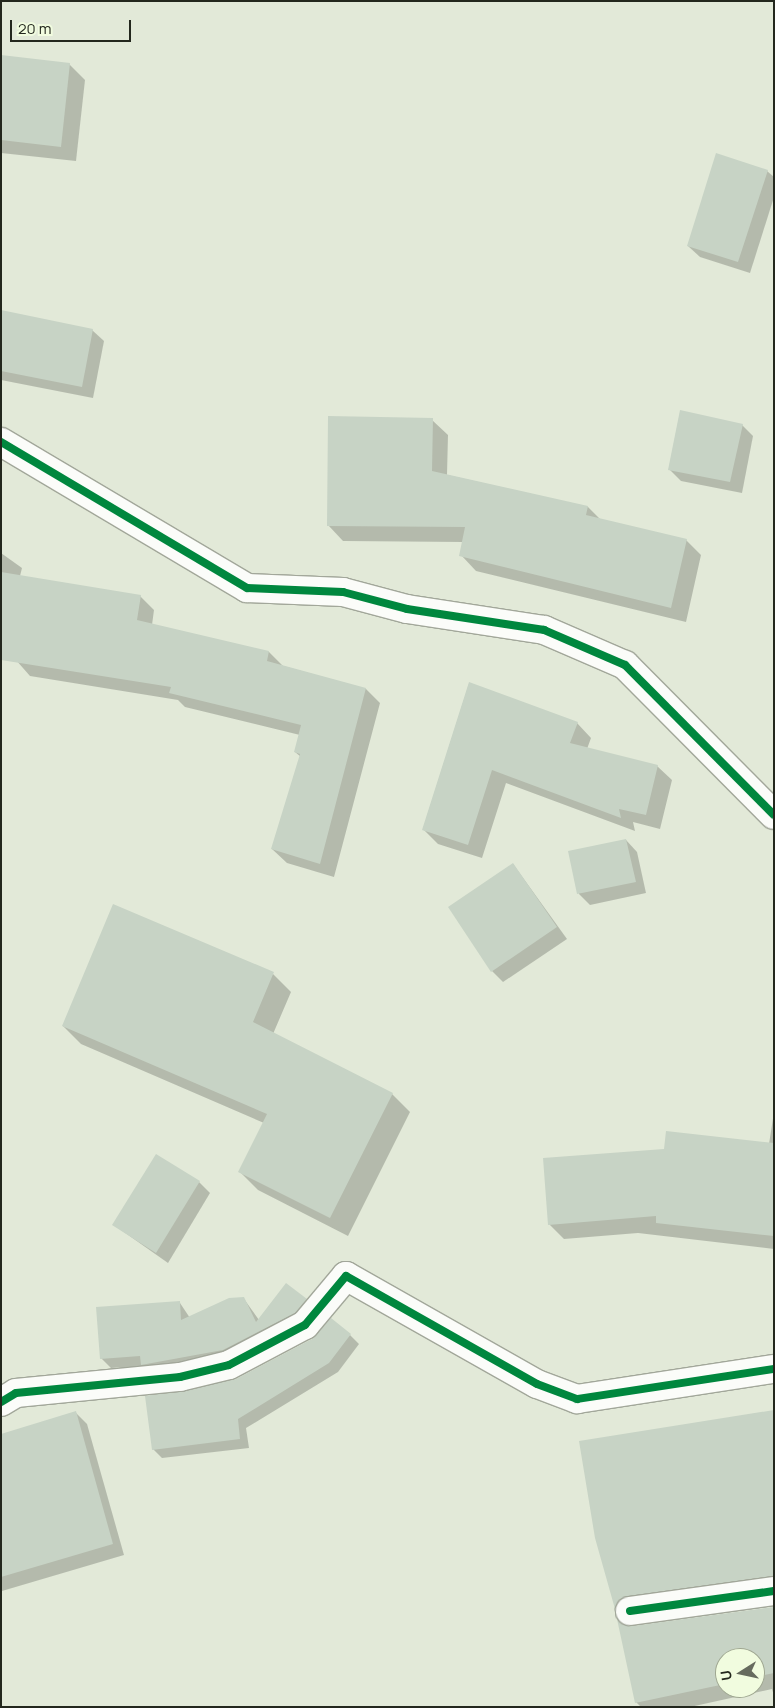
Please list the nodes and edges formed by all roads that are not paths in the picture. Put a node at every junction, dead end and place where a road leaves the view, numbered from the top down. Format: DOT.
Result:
graph roads {
  1 [pos="1,442"];
  2 [pos="774,815"];
  3 [pos="774,1369"];
  4 [pos="1,1402"];
  5 [pos="774,1591"];
  6 [pos="630,1611"];
  1 -- 2 [label="street"];
  3 -- 4 [label="street"];
  5 -- 6 [label="street"];
}
